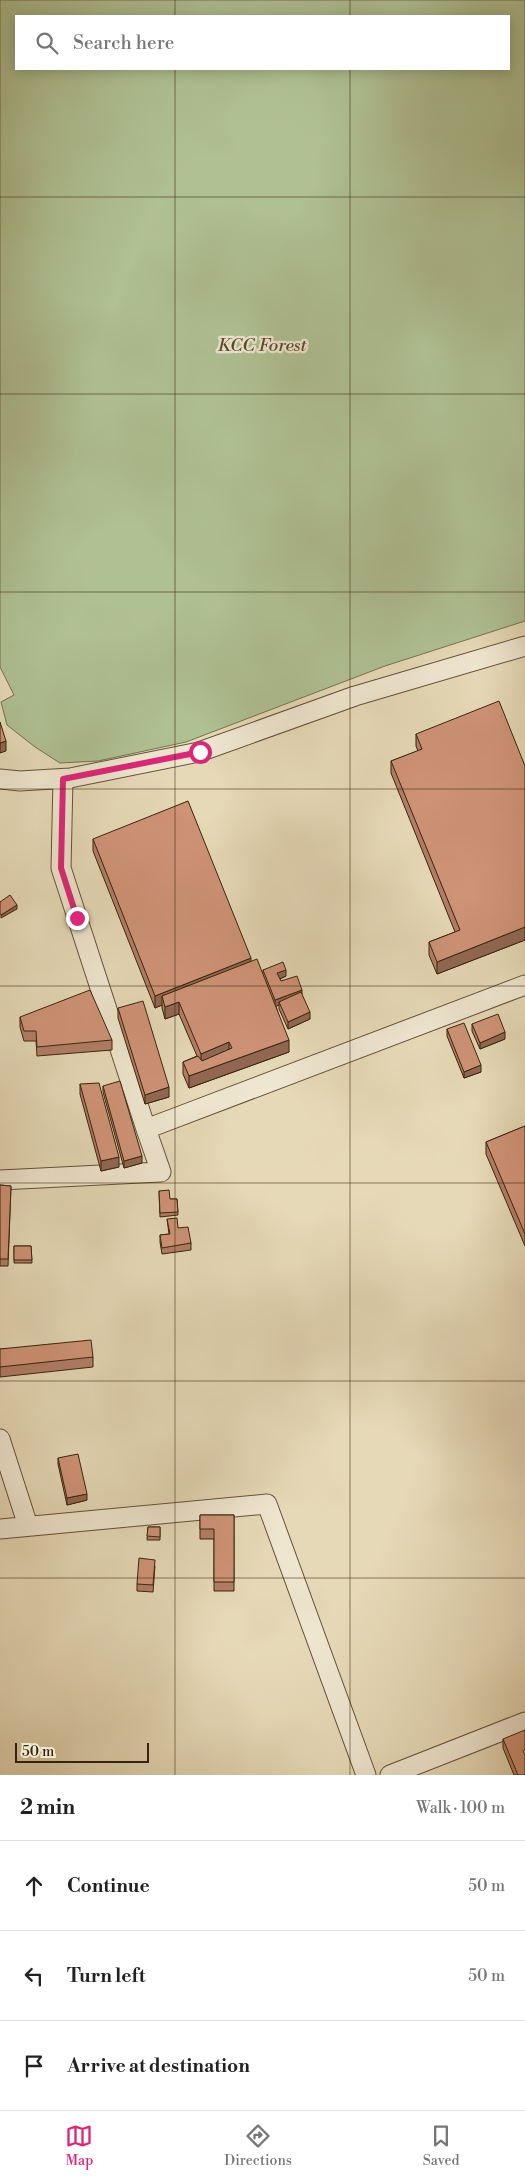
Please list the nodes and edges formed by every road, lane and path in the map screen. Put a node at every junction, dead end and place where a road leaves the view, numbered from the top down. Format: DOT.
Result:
graph roads {
  1 [pos="525,646"];
  2 [pos="0,779"];
  3 [pos="63,779"];
  4 [pos="525,985"];
  5 [pos="146,1129"];
  6 [pos="0,1180"];
  7 [pos="0,1438"];
  8 [pos="28,1526"];
  9 [pos="0,1529"];
  10 [pos="525,1722"];
  11 [pos="366,1775"];
  12 [pos="390,1775"];
  1 -- 3 [label="street"];
  2 -- 3 [label="street"];
  3 -- 5 [label="street"];
  4 -- 5 [label="street"];
  5 -- 6 [label="street"];
  7 -- 8 [label="street"];
  8 -- 9 [label="street"];
  8 -- 11 [label="street"];
  10 -- 12 [label="street"];
}
